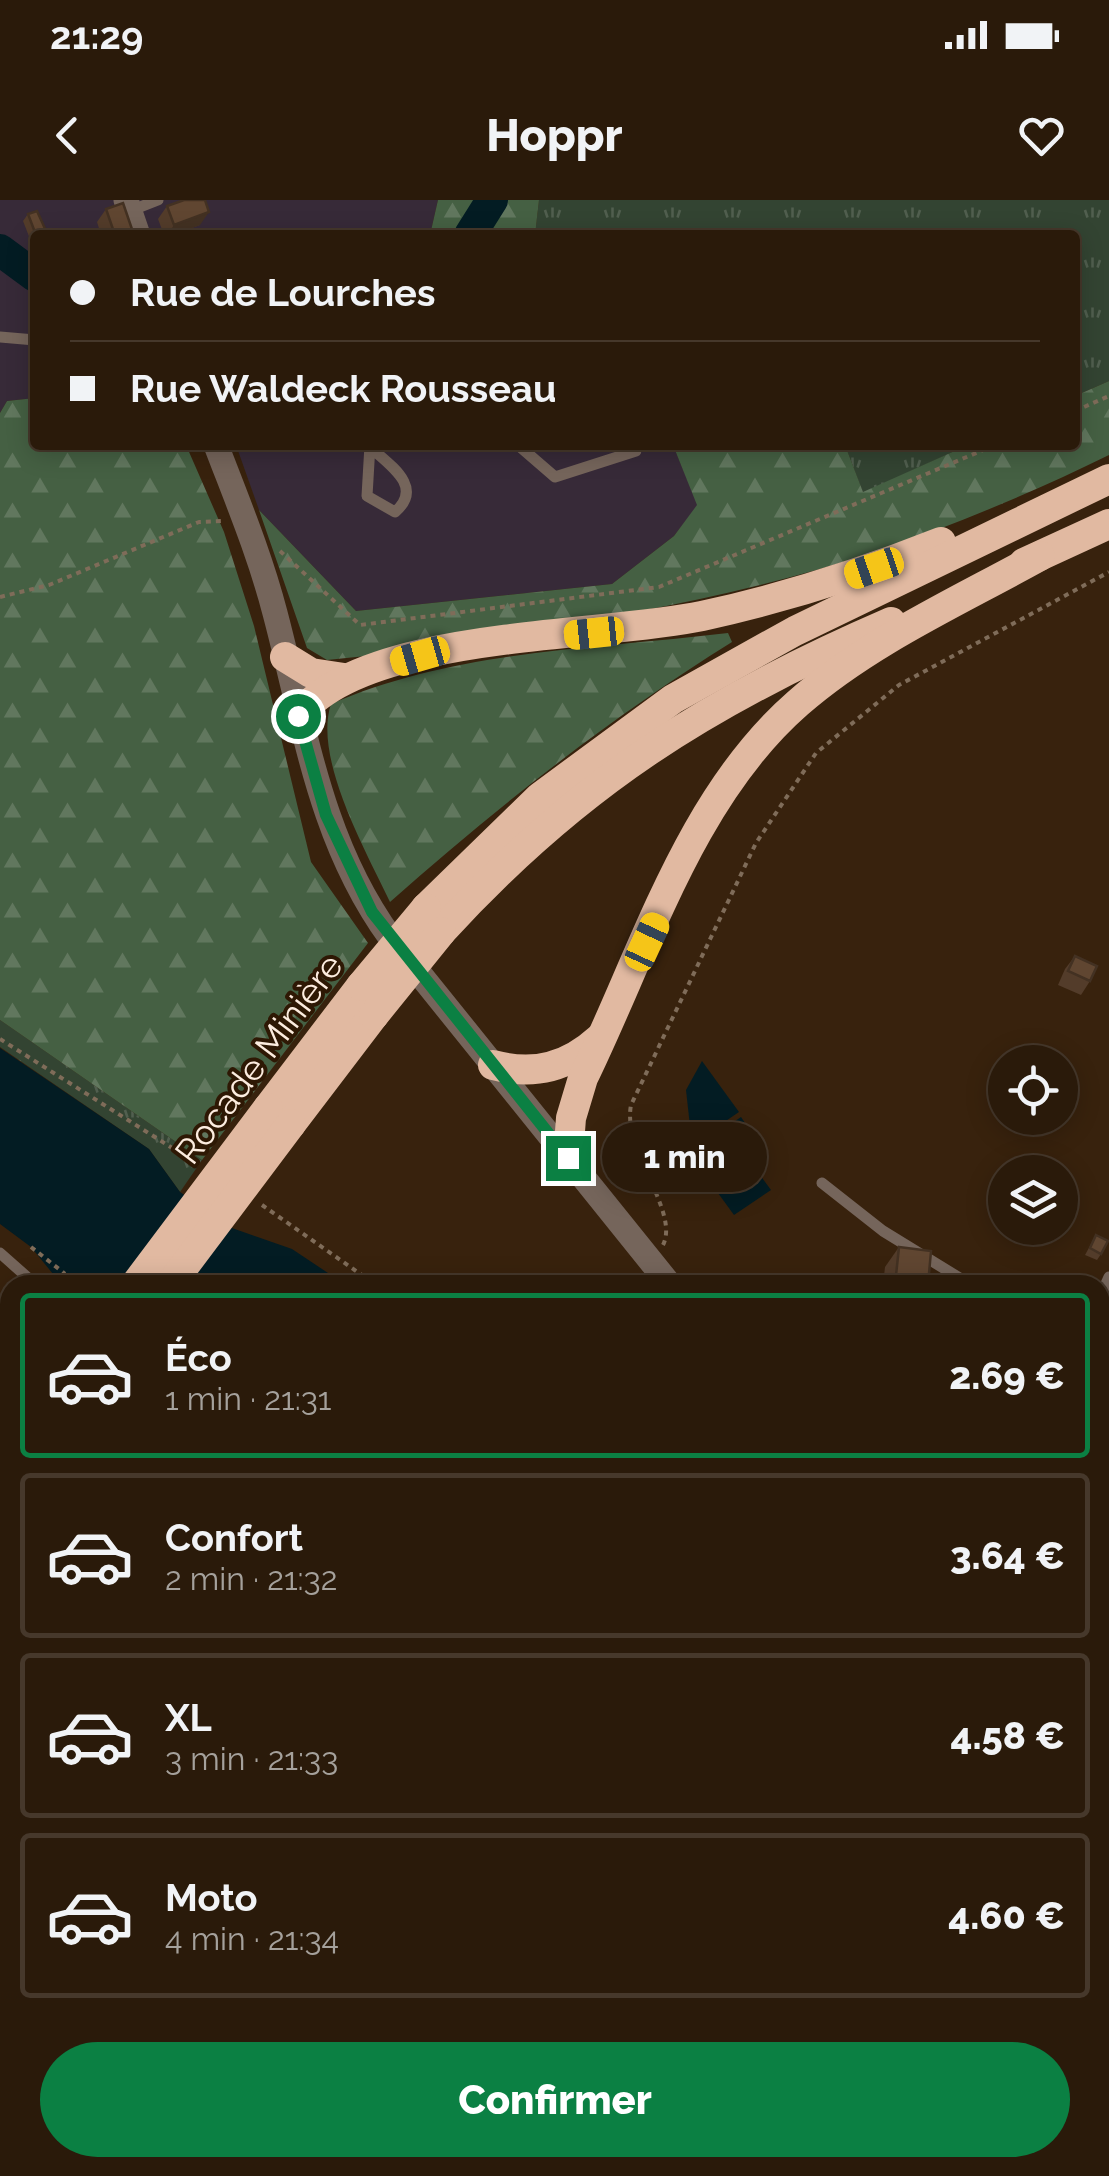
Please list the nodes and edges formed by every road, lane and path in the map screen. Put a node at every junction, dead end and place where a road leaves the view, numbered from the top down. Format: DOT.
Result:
graph roads {
  1 [pos="158,200"];
  2 [pos="131,215"];
  3 [pos="0,337"];
  4 [pos="30,340"];
  5 [pos="1109,396"];
  6 [pos="1080,409"];
  7 [pos="218,450"];
  8 [pos="370,450"];
  9 [pos="374,450"];
  10 [pos="524,450"];
  11 [pos="984,450"];
  12 [pos="636,451"];
  13 [pos="1109,479"];
  14 [pos="1034,513"];
  15 [pos="244,520"];
  16 [pos="1109,524"];
  17 [pos="279,550"];
  18 [pos="1040,556"];
  19 [pos="1109,572"];
  20 [pos="0,597"];
  21 [pos="285,657"];
  22 [pos="344,678"];
  23 [pos="298,716"];
  24 [pos="433,920"];
  25 [pos="604,1035"];
  26 [pos="0,1039"];
  27 [pos="493,1065"];
  28 [pos="280,1116"];
  29 [pos="568,1158"];
  30 [pos="213,1174"];
  31 [pos="822,1183"];
  32 [pos="262,1205"];
  33 [pos="30,1247"];
  34 [pos="0,1253"];
  35 [pos="649,1258"];
  36 [pos="25,1275"];
  37 [pos="64,1275"];
  38 [pos="144,1275"];
  39 [pos="177,1275"];
  40 [pos="362,1275"];
  41 [pos="662,1275"];
  42 [pos="955,1275"];
  1 -- 2 [label="lane"];
  3 -- 4 [label="lane"];
  5 -- 6 [label="path"];
  7 -- 15 [label="street"];
  8 -- 9 [label="lane"];
  10 -- 12 [label="lane"];
  11 -- 17 [label="path"];
  13 -- 14 [label="highway, Rocade Minière"];
  14 -- 22 [label="highway"];
  14 -- 24 [label="highway, Rocade Minière"];
  15 -- 20 [label="path"];
  15 -- 21 [label="street"];
  16 -- 18 [label="highway, Rocade Minière"];
  18 -- 24 [label="highway, Rocade Minière"];
  18 -- 25 [label="highway"];
  19 -- 35 [label="path"];
  21 -- 22 [label="highway"];
  21 -- 23 [label="street"];
  22 -- 23 [label="highway"];
  23 -- 27 [label="street"];
  24 -- 28 [label="highway, Rocade Minière, bridge"];
  24 -- 28 [label="highway, Rocade Minière, bridge"];
  25 -- 27 [label="highway"];
  25 -- 29 [label="highway"];
  26 -- 30 [label="path"];
  27 -- 29 [label="street"];
  28 -- 38 [label="highway, Rocade Minière, bridge"];
  28 -- 39 [label="highway, Rocade Minière, bridge"];
  29 -- 35 [label="street"];
  31 -- 42 [label="lane"];
  32 -- 40 [label="path"];
  33 -- 37 [label="path"];
  34 -- 36 [label="lane"];
  35 -- 41 [label="street"];
}
